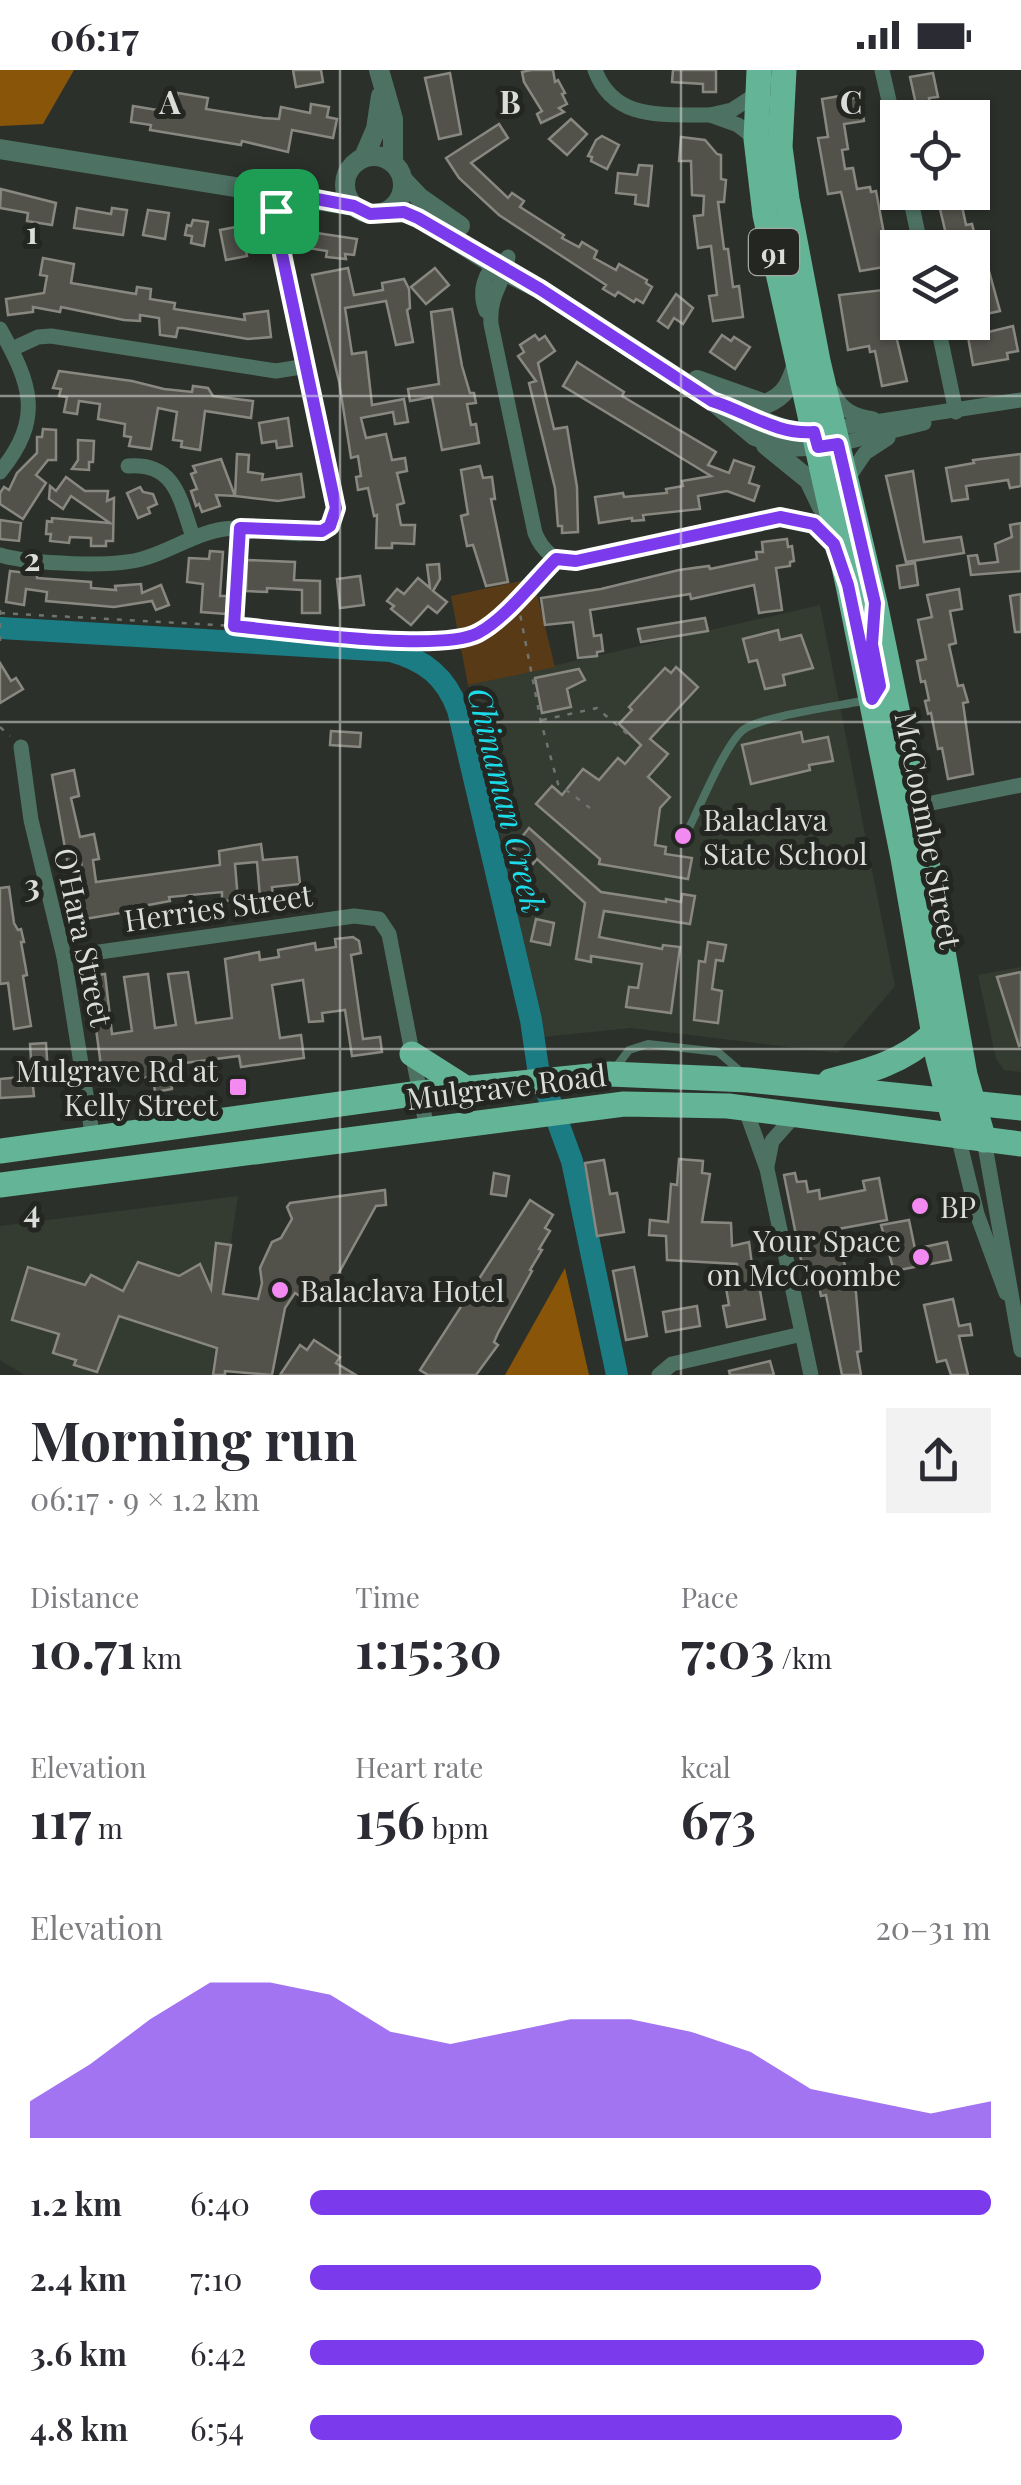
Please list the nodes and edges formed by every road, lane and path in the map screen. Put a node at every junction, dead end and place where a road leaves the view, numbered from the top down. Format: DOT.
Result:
graph roads {
  1 [pos="595,70"];
  2 [pos="784,70"];
  3 [pos="882,70"];
  4 [pos="380,74"];
  5 [pos="757,83"];
  6 [pos="889,100"];
  7 [pos="710,115"];
  8 [pos="756,138"];
  9 [pos="0,149"];
  10 [pos="357,164"];
  11 [pos="398,171"];
  12 [pos="279,192"];
  13 [pos="354,206"];
  14 [pos="388,211"];
  15 [pos="502,265"];
  16 [pos="0,329"];
  17 [pos="940,340"];
  18 [pos="12,349"];
  19 [pos="808,361"];
  20 [pos="653,362"];
  21 [pos="307,366"];
  22 [pos="1021,400"];
  23 [pos="712,401"];
  24 [pos="956,412"];
  25 [pos="883,421"];
  26 [pos="910,428"];
  27 [pos="755,436"];
  28 [pos="827,438"];
  29 [pos="128,466"];
  30 [pos="0,472"];
  31 [pos="846,482"];
  32 [pos="780,517"];
  33 [pos="240,528"];
  34 [pos="193,537"];
  35 [pos="834,544"];
  36 [pos="0,555"];
  37 [pos="556,559"];
  38 [pos="848,585"];
  39 [pos="875,603"];
  40 [pos="512,604"];
  41 [pos="0,612"];
  42 [pos="234,626"];
  43 [pos="0,642"];
  44 [pos="872,644"];
  45 [pos="876,693"];
  46 [pos="540,720"];
  47 [pos="632,739"];
  48 [pos="20,747"];
  49 [pos="1021,785"];
  50 [pos="917,806"];
  51 [pos="590,808"];
  52 [pos="689,828"];
  53 [pos="64,957"];
  54 [pos="946,957"];
  55 [pos="934,1034"];
  56 [pos="412,1054"];
  57 [pos="810,1086"];
  58 [pos="464,1088"];
  59 [pos="420,1093"];
  60 [pos="961,1100"];
  61 [pos="1012,1107"];
  62 [pos="746,1108"];
  63 [pos="796,1114"];
  64 [pos="427,1128"];
  65 [pos="958,1136"];
  66 [pos="93,1140"];
  67 [pos="984,1140"];
  68 [pos="8,1144"];
  69 [pos="1021,1144"];
  70 [pos="767,1169"];
  71 [pos="5,1190"];
  72 [pos="1010,1301"];
  73 [pos="802,1334"];
  74 [pos="1021,1350"];
  75 [pos="659,1374"];
  76 [pos="811,1375"];
  1 -- 7 [label="street"];
  2 -- 19 [label="main road, McCoombe Street / 91"];
  3 -- 6 [label="street"];
  4 -- 10 [label="street"];
  4 -- 11 [label="street"];
  5 -- 7 [label="street"];
  5 -- 8 [label="main road, McCoombe Street / 91"];
  7 -- 8 [label="street"];
  8 -- 19 [label="main road, McCoombe Street / 91"];
  9 -- 12 [label="street"];
  10 -- 11 [label="street"];
  10 -- 12 [label="street"];
  10 -- 13 [label="street"];
  11 -- 14 [label="street"];
  11 -- 15 [label="street"];
  12 -- 13 [label="street"];
  12 -- 21 [label="street"];
  13 -- 14 [label="street"];
  14 -- 15 [label="street"];
  15 -- 20 [label="street"];
  15 -- 37 [label="street"];
  16 -- 18 [label="street"];
  17 -- 24 [label="street"];
  18 -- 21 [label="street"];
  18 -- 30 [label="street"];
  19 -- 20 [label="street"];
  19 -- 25 [label="street"];
  19 -- 28 [label="main road, McCoombe Street / 91"];
  20 -- 23 [label="street"];
  21 -- 33 [label="street"];
  22 -- 24 [label="street"];
  23 -- 27 [label="street"];
  23 -- 28 [label="street"];
  24 -- 25 [label="street"];
  24 -- 26 [label="street"];
  25 -- 28 [label="street"];
  26 -- 28 [label="street"];
  26 -- 31 [label="street"];
  27 -- 28 [label="street"];
  27 -- 35 [label="street"];
  28 -- 31 [label="main road, McCoombe Street / 91"];
  28 -- 38 [label="main road, McCoombe Street / 91"];
  29 -- 34 [label="street"];
  31 -- 39 [label="main road, McCoombe Street / 91"];
  32 -- 35 [label="path"];
  32 -- 37 [label="street"];
  33 -- 34 [label="street"];
  33 -- 42 [label="path"];
  34 -- 36 [label="street"];
  35 -- 38 [label="street"];
  37 -- 40 [label="path"];
  38 -- 45 [label="main road, McCoombe Street / 91"];
  39 -- 44 [label="lane"];
  39 -- 50 [label="main road, McCoombe Street / 91"];
  40 -- 42 [label="path"];
  40 -- 46 [label="path"];
  41 -- 42 [label="path"];
  41 -- 43 [label="path"];
  45 -- 52 [label="lane"];
  45 -- 55 [label="main road, McCoombe Street / 91"];
  46 -- 47 [label="path"];
  46 -- 51 [label="path"];
  48 -- 53 [label="street, O'Hara Street"];
  49 -- 50 [label="street"];
  50 -- 54 [label="main road, McCoombe Street / 91"];
  53 -- 56 [label="street, Herries Street"];
  53 -- 66 [label="street, O'Hara Street"];
  54 -- 60 [label="main road, McCoombe Street / 91"];
  54 -- 61 [label="main road"];
  55 -- 57 [label="main road"];
  55 -- 60 [label="main road, McCoombe Street / 91"];
  56 -- 58 [label="main road"];
  56 -- 59 [label="street"];
  57 -- 58 [label="main road, Mulgrave Road"];
  57 -- 60 [label="main road, Mulgrave Road"];
  58 -- 59 [label="main road, Mulgrave Road"];
  59 -- 64 [label="street"];
  59 -- 66 [label="main road, Mulgrave Road"];
  60 -- 61 [label="main road, Mulgrave Road"];
  60 -- 65 [label="main road, McCoombe Street / 91"];
  60 -- 67 [label="main road, McCoombe Street / 91"];
  62 -- 63 [label="main road, Mulgrave Road"];
  62 -- 64 [label="main road, Mulgrave Road"];
  62 -- 70 [label="street"];
  63 -- 65 [label="main road, Mulgrave Road"];
  63 -- 70 [label="street"];
  64 -- 71 [label="main road, Mulgrave Road"];
  65 -- 67 [label="main road, Mulgrave Road"];
  65 -- 72 [label="street, McCoombe Street"];
  66 -- 68 [label="main road, Mulgrave Road"];
  67 -- 69 [label="main road, Mulgrave Road"];
  67 -- 72 [label="street, McCoombe Street"];
  70 -- 73 [label="street"];
  72 -- 74 [label="street, McCoombe Street"];
  73 -- 75 [label="street"];
  73 -- 76 [label="street"];
}
